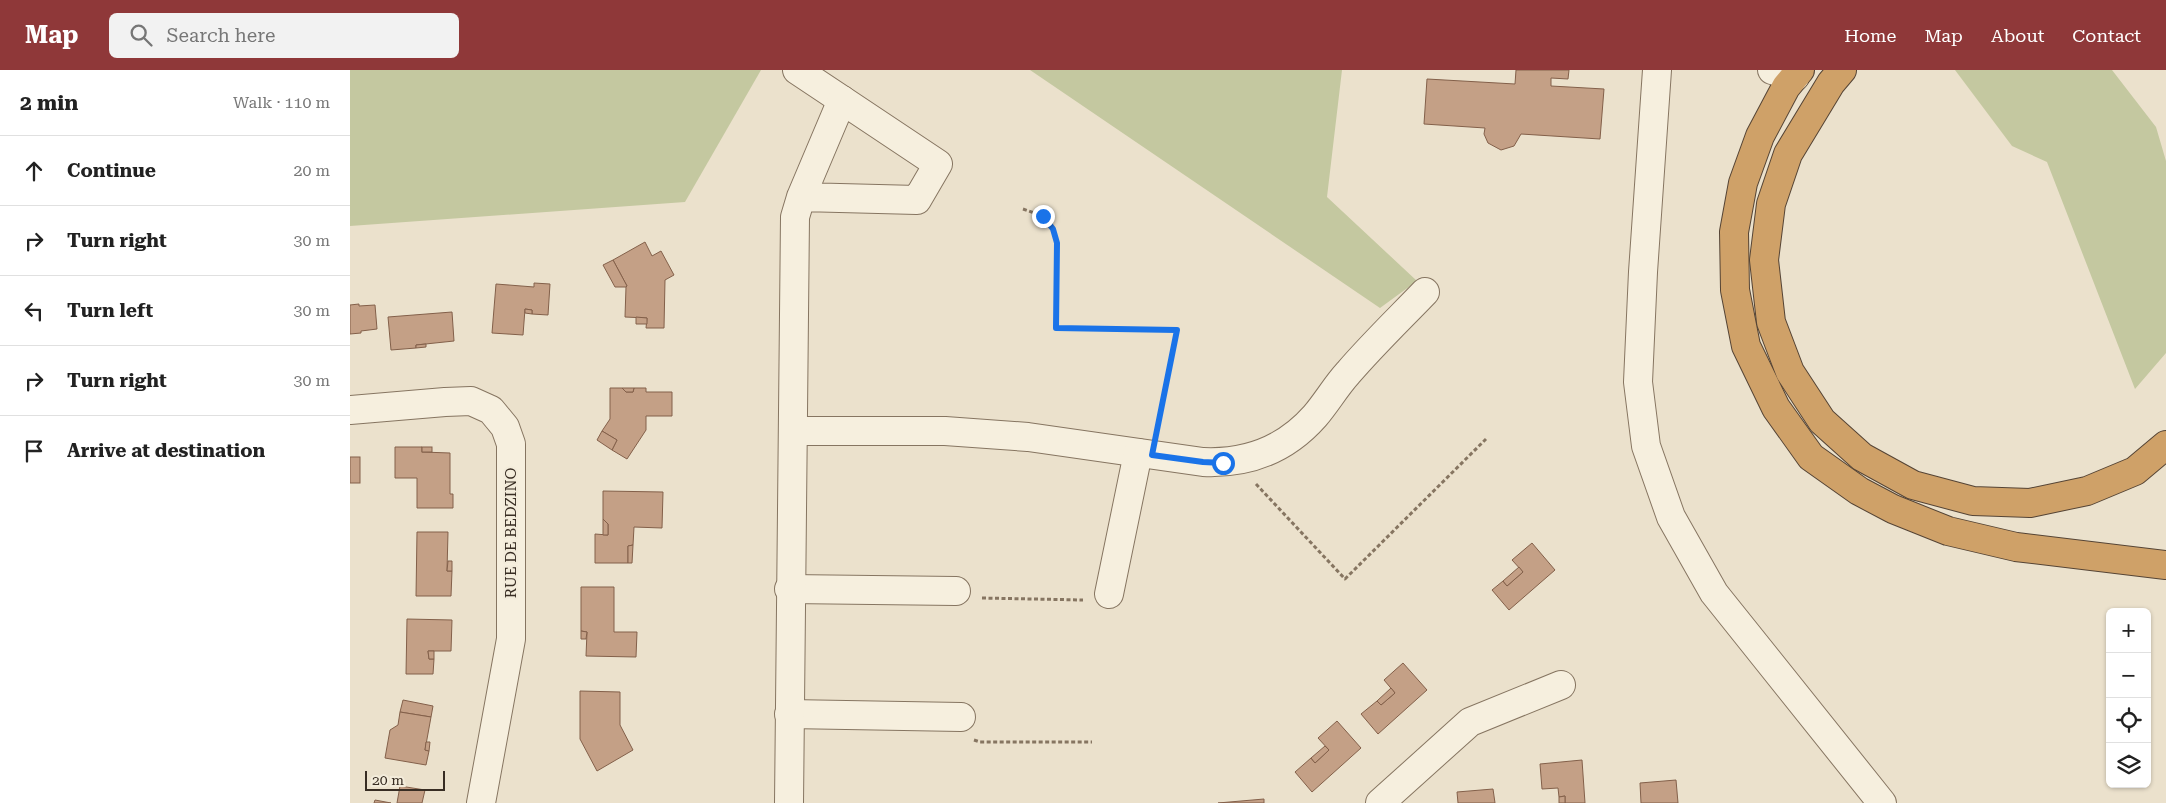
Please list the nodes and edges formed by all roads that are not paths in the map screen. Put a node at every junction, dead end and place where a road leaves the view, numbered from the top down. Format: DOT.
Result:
graph roads {
  1 [pos="797,70"];
  2 [pos="1657,70"];
  3 [pos="1842,70"];
  4 [pos="1789,72"];
  5 [pos="842,100"];
  6 [pos="801,197"];
  7 [pos="1425,292"];
  8 [pos="350,410"];
  9 [pos="794,431"];
  10 [pos="2166,445"];
  11 [pos="1145,454"];
  12 [pos="2166,565"];
  13 [pos="789,588"];
  14 [pos="956,591"];
  15 [pos="1110,594"];
  16 [pos="1561,685"];
  17 [pos="789,714"];
  18 [pos="961,717"];
  19 [pos="481,803"];
  20 [pos="789,803"];
  21 [pos="1380,803"];
  22 [pos="1882,803"];
  1 -- 5 [label="street"];
  2 -- 22 [label="street"];
  3 -- 10 [label="highway"];
  4 -- 12 [label="highway"];
  5 -- 6 [label="street"];
  5 -- 6 [label="street"];
  6 -- 9 [label="street"];
  7 -- 11 [label="street"];
  8 -- 19 [label="street, RUE DE BEDZINO"];
  9 -- 11 [label="street"];
  9 -- 13 [label="street"];
  11 -- 15 [label="street"];
  13 -- 14 [label="street"];
  13 -- 17 [label="street"];
  16 -- 21 [label="street"];
  17 -- 18 [label="street"];
  17 -- 20 [label="street"];
}
